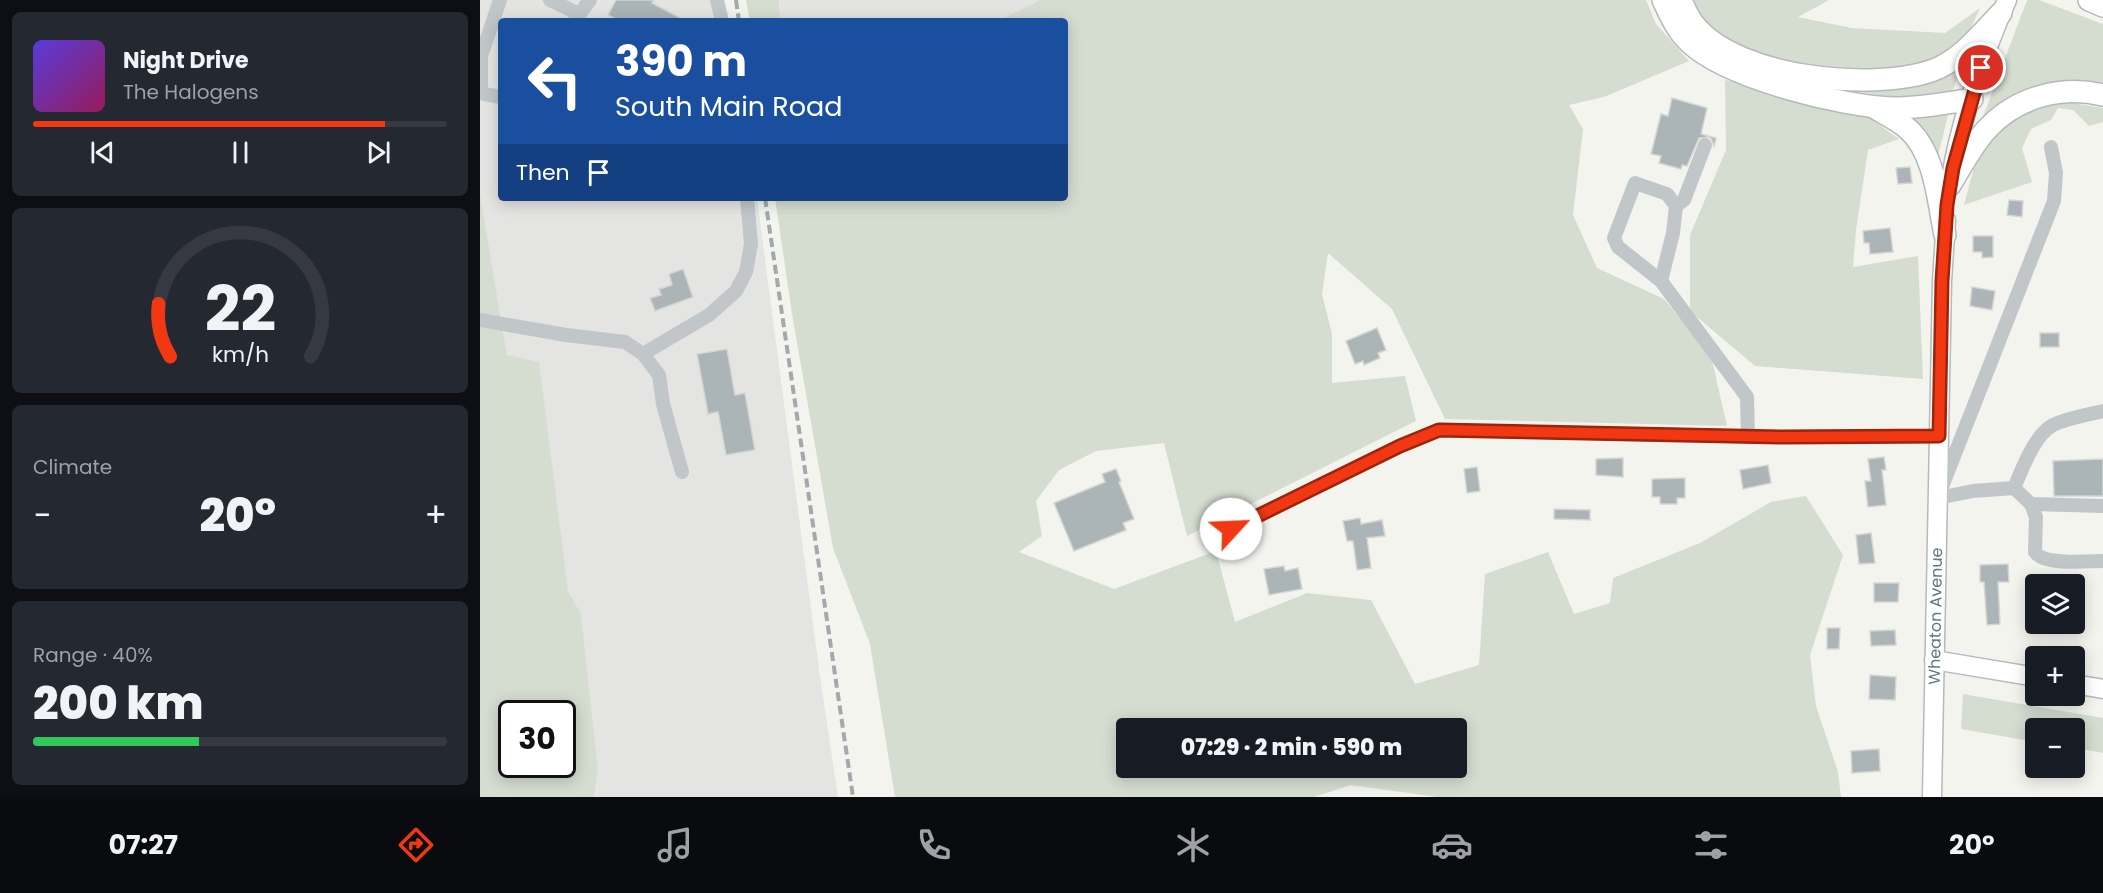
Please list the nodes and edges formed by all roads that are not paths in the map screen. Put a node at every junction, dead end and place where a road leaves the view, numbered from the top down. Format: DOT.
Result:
graph roads {
  1 [pos="500,0"];
  2 [pos="550,0"];
  3 [pos="591,0"];
  4 [pos="717,0"];
  5 [pos="1663,0"];
  6 [pos="1681,0"];
  7 [pos="2089,0"];
  8 [pos="2103,6"];
  9 [pos="2004,7"];
  10 [pos="577,18"];
  11 [pos="721,18"];
  12 [pos="2103,95"];
  13 [pos="498,96"];
  14 [pos="1972,99"];
  15 [pos="1872,106"];
  16 [pos="1705,145"];
  17 [pos="2051,147"];
  18 [pos="1950,185"];
  19 [pos="747,201"];
  20 [pos="1676,206"];
  21 [pos="1945,235"];
  22 [pos="1661,281"];
  23 [pos="480,320"];
  24 [pos="643,354"];
  25 [pos="2103,411"];
  26 [pos="1748,436"];
  27 [pos="1939,436"];
  28 [pos="682,472"];
  29 [pos="2014,488"];
  30 [pos="1938,498"];
  31 [pos="2031,504"];
  32 [pos="2103,506"];
  33 [pos="1211,538"];
  34 [pos="2103,561"];
  35 [pos="1934,660"];
  36 [pos="2025,675"];
  37 [pos="2085,686"];
  38 [pos="2103,689"];
  39 [pos="1932,797"];
  1 -- 13 [label="street"];
  2 -- 10 [label="street"];
  3 -- 10 [label="street"];
  4 -- 11 [label="street"];
  5 -- 15 [label="highway"];
  6 -- 9 [label="highway"];
  7 -- 8 [label="highway"];
  9 -- 14 [label="main road, Wheaton Avenue"];
  12 -- 18 [label="highway"];
  14 -- 15 [label="highway"];
  14 -- 18 [label="main road, Wheaton Avenue"];
  15 -- 21 [label="highway"];
  16 -- 20 [label="street"];
  17 -- 30 [label="street"];
  18 -- 21 [label="main road, Wheaton Avenue"];
  19 -- 24 [label="street"];
  20 -- 22 [label="street"];
  20 -- 22 [label="street"];
  21 -- 27 [label="main road, Wheaton Avenue"];
  22 -- 26 [label="street"];
  23 -- 24 [label="street"];
  24 -- 28 [label="street"];
  25 -- 29 [label="street"];
  26 -- 27 [label="street"];
  26 -- 33 [label="street"];
  27 -- 30 [label="main road, Wheaton Avenue"];
  29 -- 30 [label="street"];
  29 -- 31 [label="street"];
  30 -- 35 [label="main road, Wheaton Avenue"];
  31 -- 32 [label="street"];
  31 -- 34 [label="street"];
  35 -- 36 [label="main road"];
  35 -- 39 [label="main road, Wheaton Avenue"];
  37 -- 38 [label="main road"];
}
